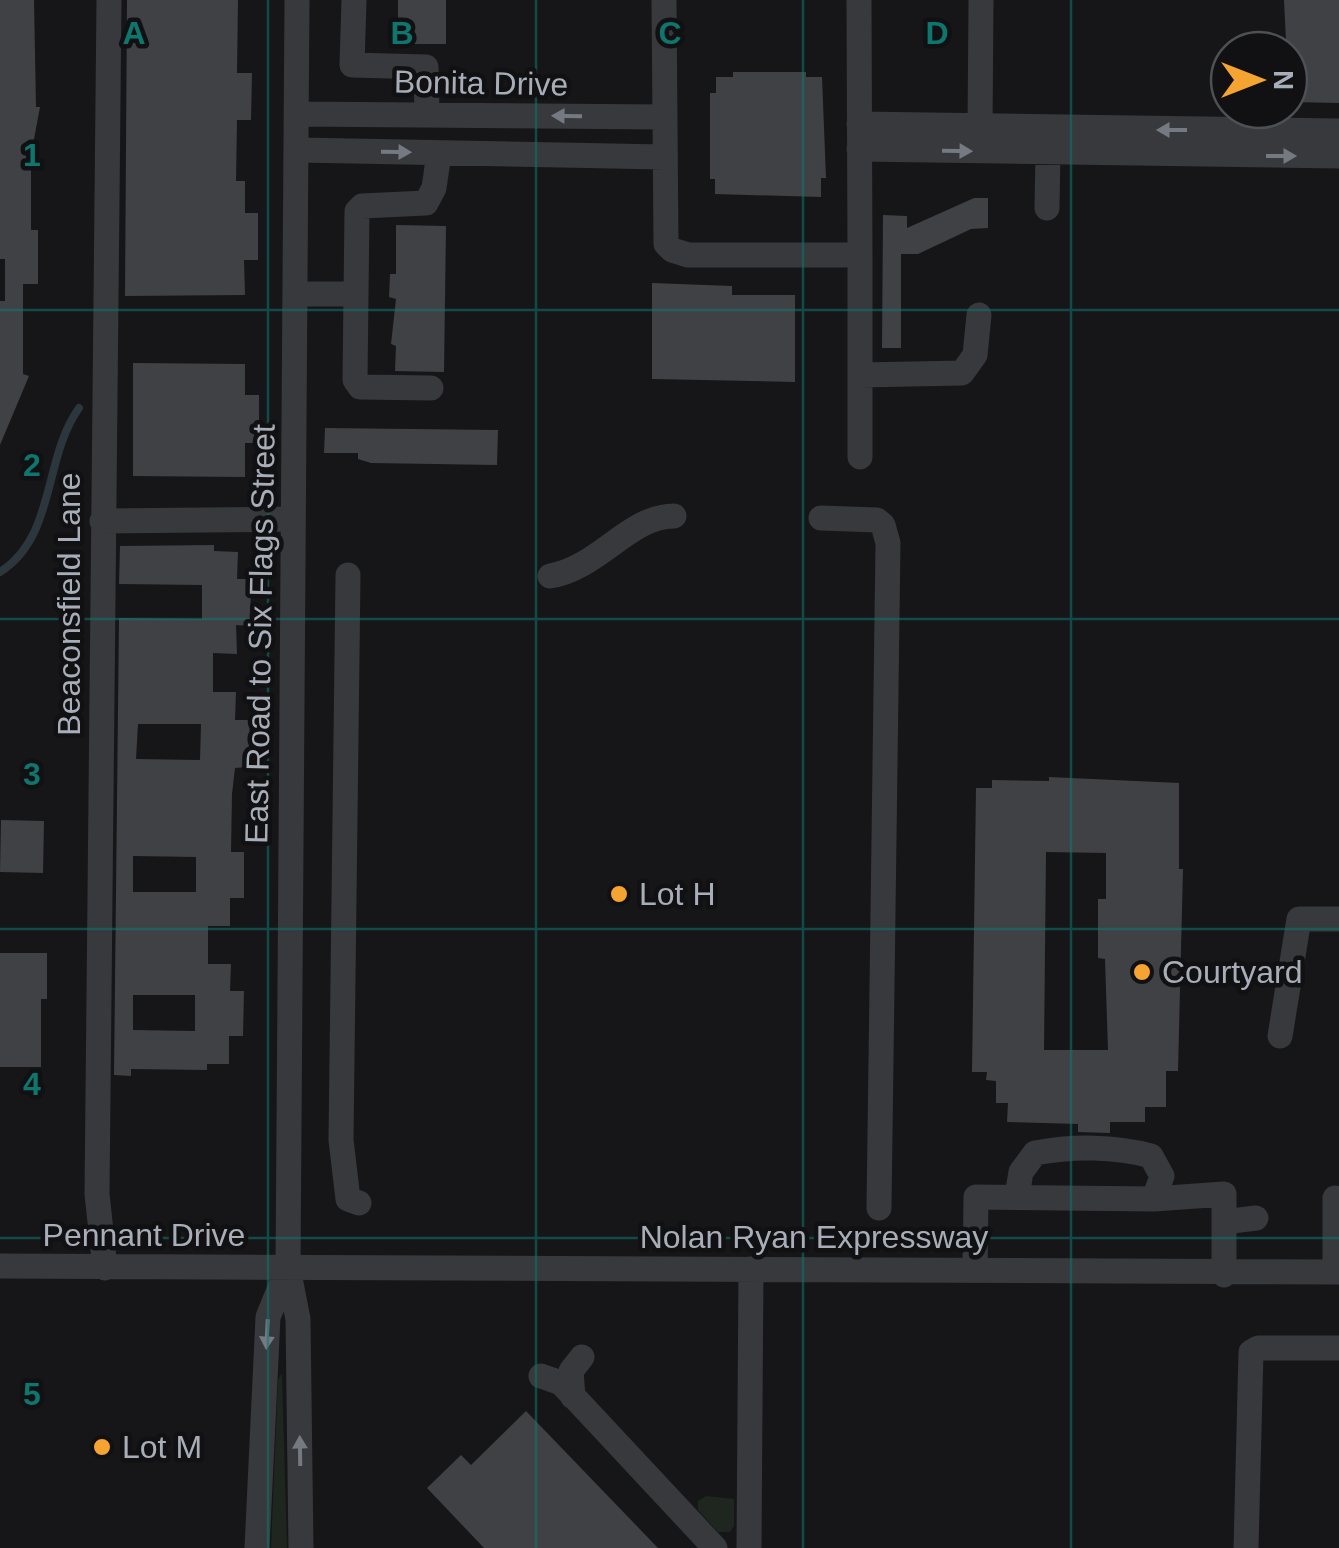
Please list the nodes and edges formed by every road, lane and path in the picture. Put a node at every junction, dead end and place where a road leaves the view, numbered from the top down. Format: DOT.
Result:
graph roads {
  1 [pos="109,0"];
  2 [pos="297,0"];
  3 [pos="354,0"];
  4 [pos="664,0"];
  5 [pos="860,0"];
  6 [pos="981,0"];
  7 [pos="298,114"];
  8 [pos="426,115"];
  9 [pos="664,117"];
  10 [pos="980,128"];
  11 [pos="1339,131"];
  12 [pos="859,136"];
  13 [pos="299,150"];
  14 [pos="439,153"];
  15 [pos="1048,154"];
  16 [pos="1339,156"];
  17 [pos="664,157"];
  18 [pos="1048,208"];
  19 [pos="860,254"];
  20 [pos="296,294"];
  21 [pos="356,294"];
  22 [pos="979,315"];
  23 [pos="860,375"];
  24 [pos="431,388"];
  25 [pos="860,456"];
  26 [pos="674,516"];
  27 [pos="820,518"];
  28 [pos="293,520"];
  29 [pos="102,522"];
  30 [pos="348,574"];
  31 [pos="550,576"];
  32 [pos="1339,920"];
  33 [pos="1280,1036"];
  34 [pos="1017,1196"];
  35 [pos="1334,1198"];
  36 [pos="1154,1199"];
  37 [pos="359,1203"];
  38 [pos="879,1208"];
  39 [pos="1256,1218"];
  40 [pos="1224,1222"];
  41 [pos="0,1266"];
  42 [pos="106,1268"];
  43 [pos="288,1268"];
  44 [pos="751,1269"];
  45 [pos="975,1269"];
  46 [pos="1337,1272"];
  47 [pos="1224,1275"];
  48 [pos="1339,1348"];
  49 [pos="582,1357"];
  50 [pos="540,1376"];
  51 [pos="573,1397"];
  52 [pos="258,1548"];
  53 [pos="301,1548"];
  54 [pos="715,1548"];
  55 [pos="749,1548"];
  56 [pos="1246,1548"];
  1 -- 29 [label="street, Beaconsfield Lane"];
  2 -- 7 [label="street, East Road to Six Flags Street"];
  3 -- 8 [label="street"];
  4 -- 9 [label="street"];
  5 -- 12 [label="street"];
  6 -- 10 [label="street"];
  7 -- 8 [label="street, Bonita Drive"];
  7 -- 13 [label="street, East Road to Six Flags Street"];
  9 -- 8 [label="street, Bonita Drive, one-way"];
  9 -- 17 [label="street"];
  11 -- 10 [label="street, one-way"];
  10 -- 12 [label="street"];
  12 -- 15 [label="street, one-way"];
  12 -- 19 [label="street"];
  13 -- 14 [label="street, one-way"];
  13 -- 20 [label="street, East Road to Six Flags Street"];
  14 -- 17 [label="street"];
  14 -- 21 [label="street"];
  15 -- 16 [label="street, one-way"];
  15 -- 18 [label="street"];
  17 -- 19 [label="street"];
  19 -- 23 [label="street"];
  20 -- 21 [label="street"];
  20 -- 28 [label="street, East Road to Six Flags Street"];
  21 -- 24 [label="street"];
  22 -- 23 [label="street"];
  23 -- 25 [label="street"];
  26 -- 31 [label="street"];
  27 -- 38 [label="street"];
  28 -- 29 [label="street"];
  28 -- 43 [label="street, East Road to Six Flags Street"];
  29 -- 42 [label="street, Beaconsfield Lane"];
  30 -- 37 [label="street"];
  32 -- 33 [label="street"];
  34 -- 36 [label="street"];
  34 -- 36 [label="street"];
  34 -- 45 [label="street"];
  35 -- 46 [label="street"];
  36 -- 40 [label="street"];
  39 -- 40 [label="street"];
  40 -- 47 [label="street"];
  41 -- 42 [label="street, Pennant Drive"];
  42 -- 43 [label="street, Pennant Drive"];
  43 -- 44 [label="street, Nolan Ryan Expressway"];
  43 -- 52 [label="street, East Road to Six Flags Street, one-way"];
  53 -- 43 [label="street, East Road to Six Flags Street, one-way"];
  44 -- 45 [label="street, Nolan Ryan Expressway"];
  44 -- 55 [label="street"];
  45 -- 47 [label="street, Nolan Ryan Expressway"];
  46 -- 47 [label="street, Nolan Ryan Expressway"];
  48 -- 56 [label="street"];
  49 -- 51 [label="street"];
  50 -- 51 [label="street"];
  51 -- 54 [label="street"];
}
